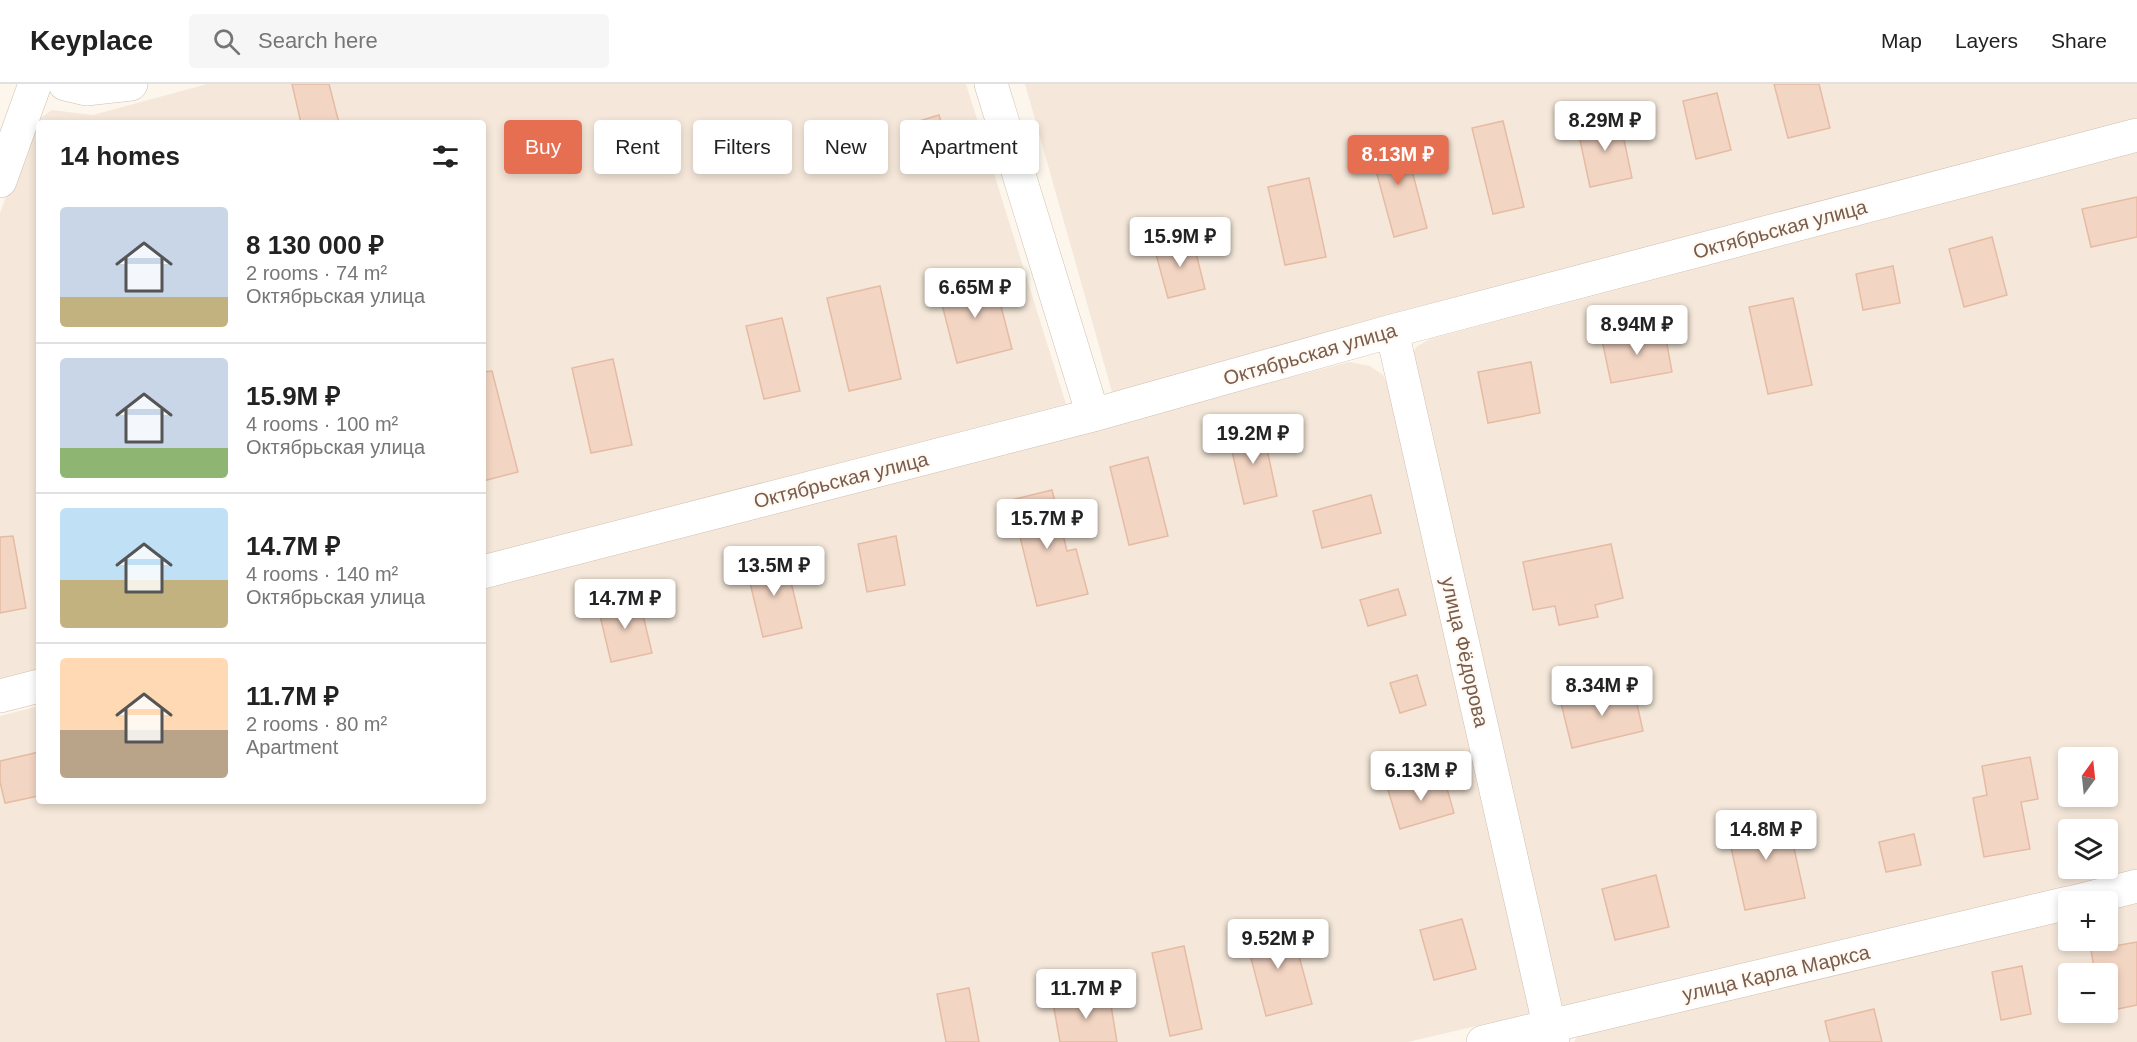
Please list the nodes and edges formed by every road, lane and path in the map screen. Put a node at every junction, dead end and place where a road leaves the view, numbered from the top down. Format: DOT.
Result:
graph roads {
  1 [pos="35,84"];
  2 [pos="65,84"];
  3 [pos="131,84"];
  4 [pos="991,84"];
  5 [pos="2137,135"];
  6 [pos="0,181"];
  7 [pos="1392,331"];
  8 [pos="1093,415"];
  9 [pos="486,571"];
  10 [pos="36,687"];
  11 [pos="0,696"];
  12 [pos="2137,886"];
  13 [pos="2117,891"];
  14 [pos="2058,906"];
  15 [pos="1551,1034"];
  16 [pos="1483,1042"];
  1 -- 6 [label="street"];
  2 -- 3 [label="street"];
  4 -- 8 [label="street"];
  5 -- 7 [label="street, Октябрьская улица"];
  7 -- 8 [label="street, Октябрьская улица"];
  7 -- 15 [label="street, улица Фёдорова"];
  8 -- 9 [label="street, Октябрьская улица"];
  10 -- 11 [label="street"];
  12 -- 13 [label="street"];
  14 -- 15 [label="street, улица Карла Маркса"];
  15 -- 16 [label="street, улица Карла Маркса"];
}
